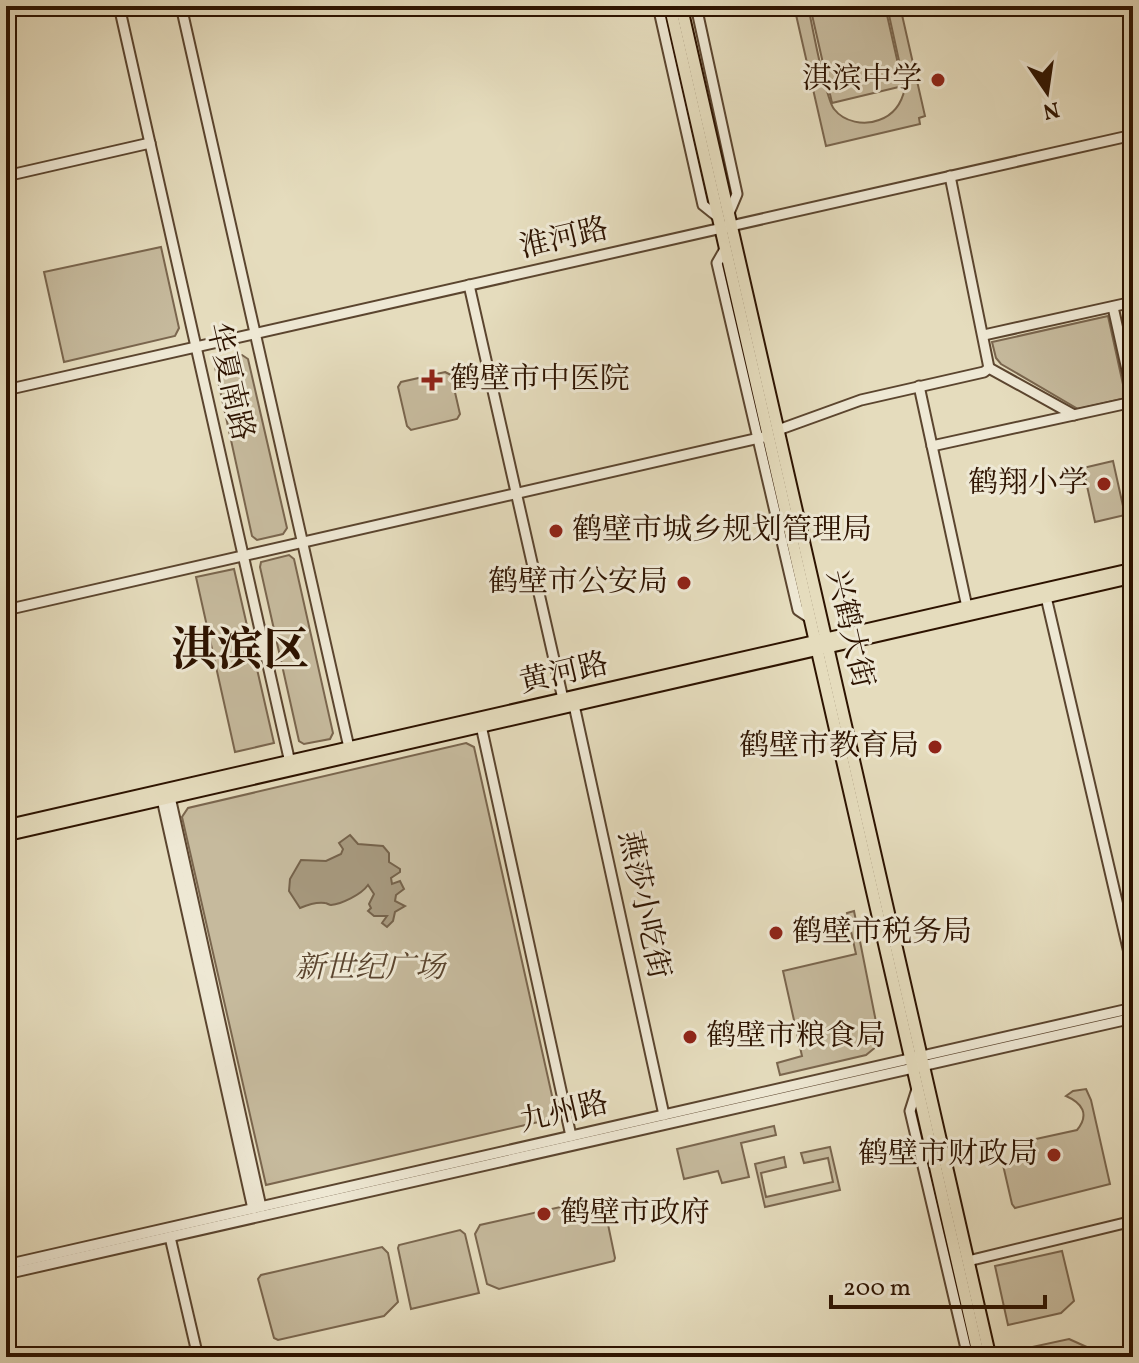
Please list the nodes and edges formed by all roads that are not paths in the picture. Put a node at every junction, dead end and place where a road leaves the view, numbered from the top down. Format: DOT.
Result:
graph roads {
  1 [pos="119,6"];
  2 [pos="181,6"];
  3 [pos="658,6"];
  4 [pos="670,6"];
  5 [pos="681,6"];
  6 [pos="696,6"];
  7 [pos="1128,6"];
  8 [pos="1133,26"];
  9 [pos="1133,135"];
  10 [pos="150,143"];
  11 [pos="6,176"];
  12 [pos="950,176"];
  13 [pos="725,221"];
  14 [pos="469,285"];
  15 [pos="1133,302"];
  16 [pos="1113,307"];
  17 [pos="255,333"];
  18 [pos="984,335"];
  19 [pos="196,347"];
  20 [pos="989,368"];
  21 [pos="919,386"];
  22 [pos="6,390"];
  23 [pos="1133,400"];
  24 [pos="1074,415"];
  25 [pos="768,435"];
  26 [pos="932,446"];
  27 [pos="517,493"];
  28 [pos="302,542"];
  29 [pos="243,556"];
  30 [pos="1133,569"];
  31 [pos="1133,577"];
  32 [pos="1046,597"];
  33 [pos="967,607"];
  34 [pos="6,610"];
  35 [pos="822,644"];
  36 [pos="569,702"];
  37 [pos="480,722"];
  38 [pos="350,752"];
  39 [pos="291,765"];
  40 [pos="166,798"];
  41 [pos="6,826"];
  42 [pos="6,835"];
  43 [pos="1133,970"];
  44 [pos="1133,1008"];
  45 [pos="1133,1018"];
  46 [pos="918,1062"];
  47 [pos="918,1086"];
  48 [pos="664,1115"];
  49 [pos="571,1136"];
  50 [pos="257,1208"];
  51 [pos="1133,1221"];
  52 [pos="170,1237"];
  53 [pos="968,1261"];
  54 [pos="6,1265"];
  55 [pos="6,1274"];
  56 [pos="198,1357"];
  57 [pos="968,1357"];
  58 [pos="979,1357"];
  59 [pos="990,1357"];
  1 -- 10 [label="street, 华夏南路"];
  2 -- 17 [label="street, 华夏南路"];
  3 -- 13 [label="street"];
  4 -- 13 [label="main road, 兴鹤大街"];
  5 -- 13 [label="main road, 兴鹤大街"];
  6 -- 13 [label="street"];
  7 -- 8 [label="street"];
  9 -- 12 [label="street, 淮河路"];
  10 -- 11 [label="street"];
  10 -- 19 [label="street, 华夏南路"];
  12 -- 13 [label="street, 淮河路"];
  12 -- 18 [label="street"];
  13 -- 14 [label="street, 淮河路"];
  13 -- 25 [label="main road, 兴鹤大街"];
  13 -- 25 [label="main road, 兴鹤大街"];
  14 -- 17 [label="street, 淮河路"];
  14 -- 27 [label="street, 燕莎小吃街"];
  15 -- 16 [label="street"];
  16 -- 18 [label="street"];
  16 -- 23 [label="street"];
  17 -- 19 [label="street, 淮河路"];
  17 -- 28 [label="street, 华夏南路"];
  18 -- 20 [label="street"];
  19 -- 22 [label="street, 淮河路"];
  19 -- 29 [label="street, 华夏南路"];
  20 -- 21 [label="street"];
  20 -- 24 [label="street"];
  21 -- 25 [label="street"];
  21 -- 26 [label="street"];
  23 -- 24 [label="street"];
  24 -- 26 [label="street"];
  25 -- 27 [label="street"];
  25 -- 35 [label="main road, 兴鹤大街"];
  25 -- 35 [label="main road, 兴鹤大街"];
  26 -- 33 [label="street"];
  27 -- 28 [label="street"];
  27 -- 36 [label="street, 燕莎小吃街"];
  28 -- 29 [label="street"];
  28 -- 38 [label="street, 华夏南路"];
  29 -- 34 [label="street"];
  29 -- 39 [label="street, 华夏南路"];
  30 -- 33 [label="main road, 黄河路"];
  31 -- 32 [label="main road, 黄河路"];
  32 -- 35 [label="main road, 黄河路"];
  32 -- 43 [label="street"];
  33 -- 35 [label="main road, 黄河路"];
  35 -- 36 [label="main road, 黄河路"];
  35 -- 46 [label="main road, 兴鹤大街"];
  36 -- 37 [label="main road, 黄河路"];
  36 -- 48 [label="street, 燕莎小吃街"];
  37 -- 38 [label="main road, 黄河路"];
  37 -- 49 [label="street"];
  38 -- 39 [label="main road, 黄河路"];
  39 -- 40 [label="main road, 黄河路"];
  39 -- 41 [label="main road, 黄河路"];
  40 -- 42 [label="main road, 黄河路"];
  40 -- 50 [label="street"];
  44 -- 46 [label="street, 九州路"];
  45 -- 46 [label="street, 九州路"];
  46 -- 47 [label="main road, 兴鹤大街"];
  46 -- 48 [label="street, 九州路"];
  46 -- 52 [label="street, 九州路"];
  46 -- 53 [label="main road, 兴鹤大街"];
  47 -- 57 [label="street"];
  47 -- 58 [label="main road, 兴鹤大街"];
  48 -- 49 [label="street, 九州路"];
  49 -- 50 [label="street, 九州路"];
  50 -- 54 [label="street, 九州路"];
  51 -- 53 [label="street"];
  52 -- 55 [label="street, 九州路"];
  52 -- 56 [label="street"];
  53 -- 59 [label="main road, 兴鹤大街"];
}
